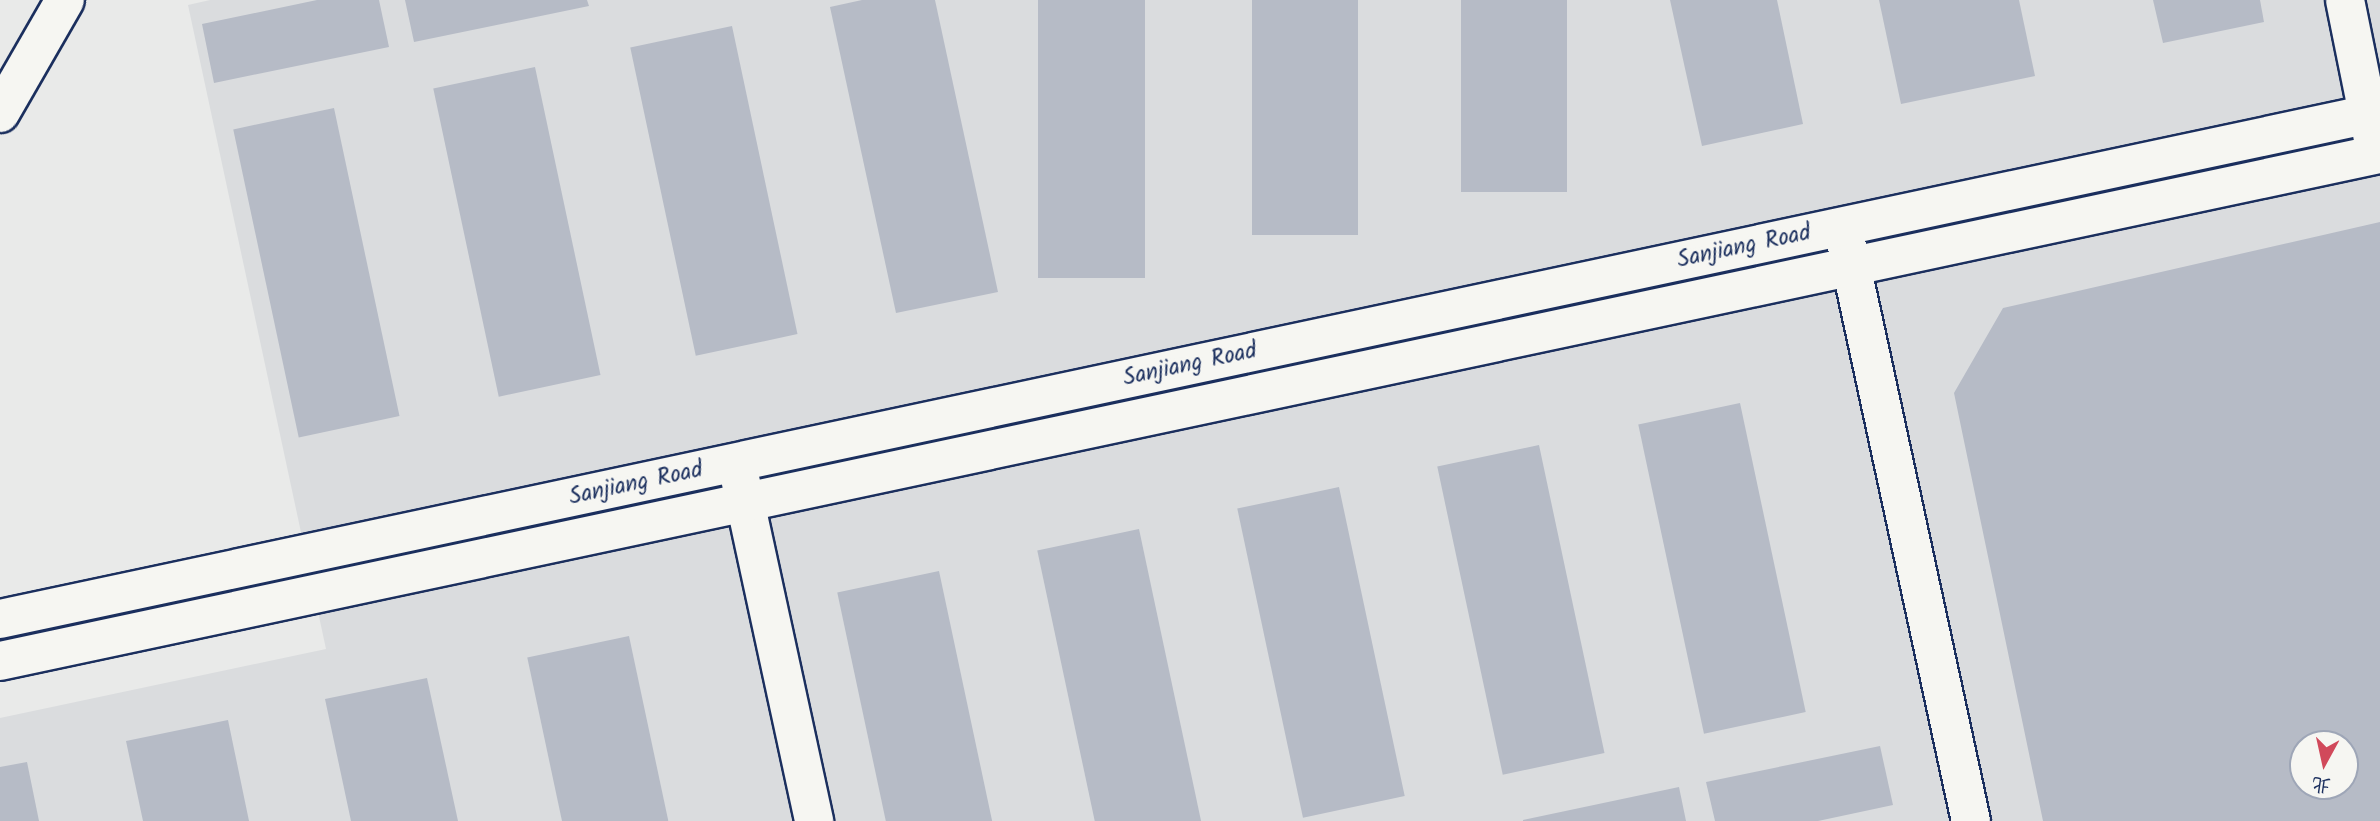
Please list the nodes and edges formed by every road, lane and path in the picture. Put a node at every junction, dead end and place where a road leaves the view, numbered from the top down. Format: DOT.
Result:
graph roads {
  1 [pos="65,0"];
  2 [pos="2345,0"];
  3 [pos="0,113"];
  4 [pos="2374,113"];
  5 [pos="2378,154"];
  6 [pos="1842,226"];
  7 [pos="1851,265"];
  8 [pos="737,462"];
  9 [pos="746,503"];
  10 [pos="0,619"];
  11 [pos="0,661"];
  12 [pos="814,821"];
  13 [pos="1971,821"];
  1 -- 3 [label="street"];
  2 -- 4 [label="street"];
  4 -- 5 [label="street"];
  4 -- 6 [label="street, Sanjiang Road"];
  5 -- 7 [label="street, Sanjiang Road"];
  6 -- 7 [label="street"];
  6 -- 8 [label="street, Sanjiang Road"];
  7 -- 9 [label="street, Sanjiang Road"];
  7 -- 13 [label="street"];
  8 -- 9 [label="street"];
  8 -- 10 [label="street, Sanjiang Road"];
  9 -- 11 [label="street, Sanjiang Road"];
  9 -- 12 [label="street"];
}
